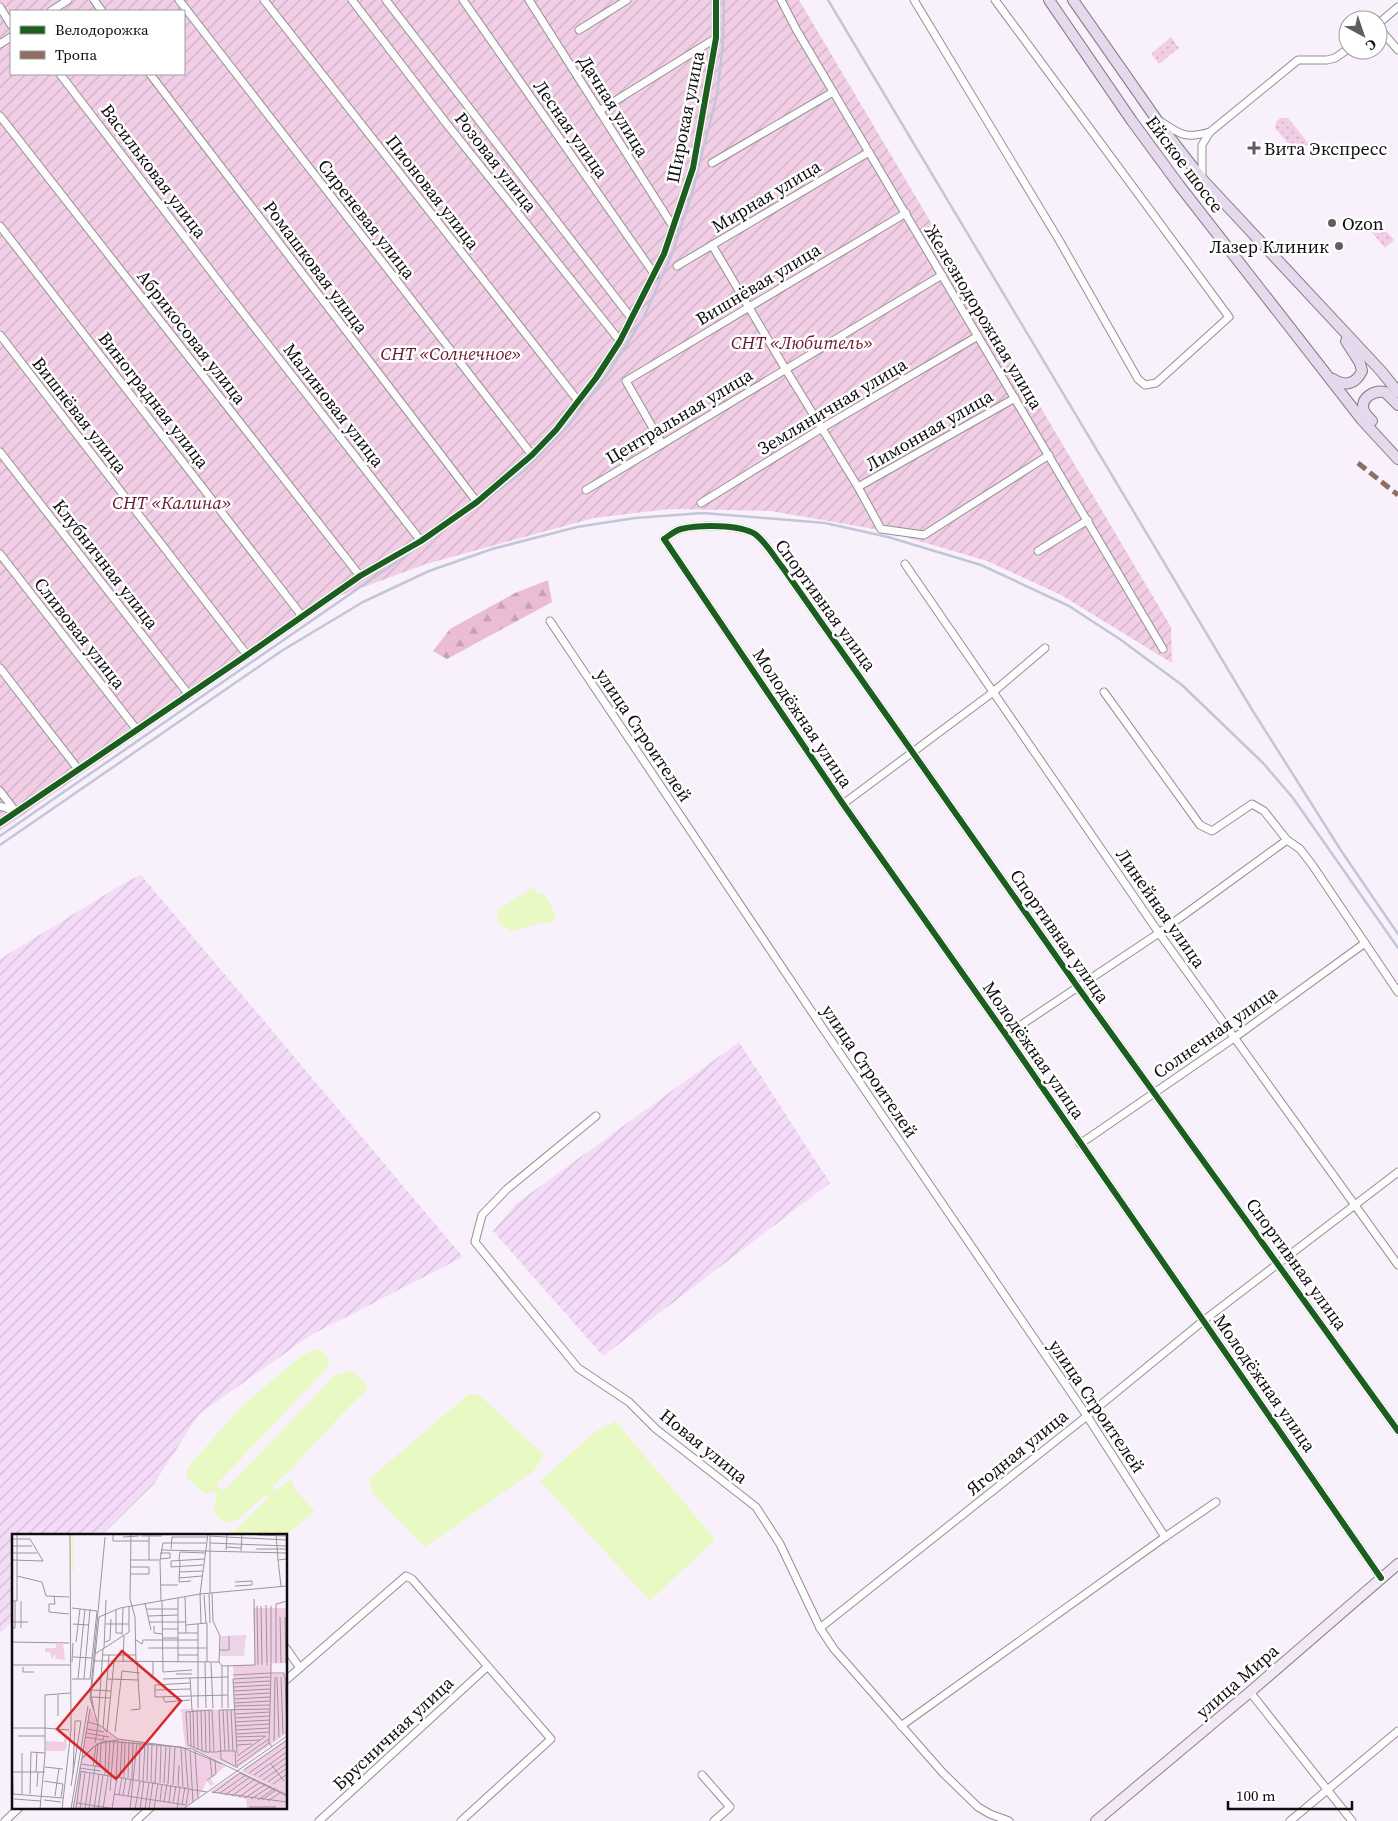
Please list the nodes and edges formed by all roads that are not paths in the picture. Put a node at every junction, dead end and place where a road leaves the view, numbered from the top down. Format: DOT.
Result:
graph roads {
  1 [pos="68,0"];
  2 [pos="178,0"];
  3 [pos="264,0"];
  4 [pos="352,0"];
  5 [pos="386,0"];
  6 [pos="463,0"];
  7 [pos="529,0"];
  8 [pos="627,0"];
  9 [pos="716,0"];
  10 [pos="781,0"];
  11 [pos="914,0"];
  12 [pos="994,0"];
  13 [pos="1049,0"];
  14 [pos="1073,0"];
  15 [pos="0,7"];
  16 [pos="1398,8"];
  17 [pos="53,10"];
  18 [pos="1388,17"];
  19 [pos="10,23"];
  20 [pos="579,30"];
  21 [pos="716,38"];
  22 [pos="1388,38"];
  23 [pos="1398,50"];
  24 [pos="1338,56"];
  25 [pos="61,75"];
  26 [pos="151,75"];
  27 [pos="833,92"];
  28 [pos="599,111"];
  29 [pos="0,116"];
  30 [pos="1155,118"];
  31 [pos="1210,132"];
  32 [pos="869,152"];
  33 [pos="712,164"];
  34 [pos="1202,180"];
  35 [pos="906,213"];
  36 [pos="0,226"];
  37 [pos="674,228"];
  38 [pos="712,245"];
  39 [pos="677,266"];
  40 [pos="655,275"];
  41 [pos="942,275"];
  42 [pos="223,287"];
  43 [pos="749,306"];
  44 [pos="1331,317"];
  45 [pos="632,319"];
  46 [pos="0,335"];
  47 [pos="978,336"];
  48 [pos="620,342"];
  49 [pos="786,370"];
  50 [pos="1329,376"];
  51 [pos="1398,392"];
  52 [pos="1014,398"];
  53 [pos="579,402"];
  54 [pos="1398,405"];
  55 [pos="822,428"];
  56 [pos="662,444"];
  57 [pos="0,452"];
  58 [pos="1398,454"];
  59 [pos="532,455"];
  60 [pos="1049,455"];
  61 [pos="1398,459"];
  62 [pos="858,487"];
  63 [pos="586,490"];
  64 [pos="477,502"];
  65 [pos="701,504"];
  66 [pos="1088,520"];
  67 [pos="664,539"];
  68 [pos="421,541"];
  69 [pos="1038,551"];
  70 [pos="0,554"];
  71 [pos="905,564"];
  72 [pos="360,576"];
  73 [pos="302,616"];
  74 [pos="550,621"];
  75 [pos="1045,648"];
  76 [pos="1163,649"];
  77 [pos="247,655"];
  78 [pos="0,668"];
  79 [pos="1104,692"];
  80 [pos="992,693"];
  81 [pos="189,695"];
  82 [pos="137,730"];
  83 [pos="913,754"];
  84 [pos="78,769"];
  85 [pos="0,791"];
  86 [pos="843,804"];
  87 [pos="0,806"];
  88 [pos="16,812"];
  89 [pos="0,823"];
  90 [pos="1287,840"];
  91 [pos="1160,933"];
  92 [pos="1365,943"];
  93 [pos="1077,986"];
  94 [pos="1398,992"];
  95 [pos="1006,1036"];
  96 [pos="1234,1038"];
  97 [pos="1154,1094"];
  98 [pos="596,1116"];
  99 [pos="1080,1144"];
  100 [pos="1398,1172"];
  101 [pos="1356,1204"];
  102 [pos="1279,1264"];
  103 [pos="1398,1265"];
  104 [pos="1203,1321"];
  105 [pos="1087,1416"];
  106 [pos="1398,1430"];
  107 [pos="1216,1502"];
  108 [pos="1165,1537"];
  109 [pos="1398,1564"];
  110 [pos="1381,1578"];
  111 [pos="820,1628"];
  112 [pos="288,1651"];
  113 [pos="487,1667"];
  114 [pos="300,1668"];
  115 [pos="288,1678"];
  116 [pos="1250,1692"];
  117 [pos="901,1726"];
  118 [pos="1398,1731"];
  119 [pos="702,1775"];
  120 [pos="1328,1790"];
  121 [pos="19,1808"];
  122 [pos="150,1808"];
  123 [pos="5,1821"];
  124 [pos="136,1821"];
  125 [pos="320,1821"];
  126 [pos="461,1821"];
  127 [pos="714,1821"];
  128 [pos="1009,1821"];
  129 [pos="1096,1821"];
  130 [pos="1290,1821"];
  131 [pos="1352,1821"];
  1 -- 17 [label="street"];
  2 -- 59 [label="street, Сиреневая улица"];
  3 -- 53 [label="street, Пионовая улица"];
  4 -- 48 [label="street, Розовая улица"];
  5 -- 45 [label="street"];
  6 -- 40 [label="street, Лесная улица"];
  7 -- 28 [label="street, Дачная улица"];
  8 -- 20 [label="street"];
  9 -- 21 [label="street, Широкая улица"];
  10 -- 27 [label="street, Железнодорожная улица"];
  11 -- 12 [label="street"];
  13 -- 50 [label="main road, Ейское шоссе"];
  14 -- 30 [label="main road, Ейское шоссе"];
  15 -- 19 [label="street"];
  16 -- 18 [label="street"];
  21 -- 28 [label="street"];
  21 -- 37 [label="street, Широкая улица"];
  22 -- 23 [label="street"];
  24 -- 31 [label="street"];
  25 -- 42 [label="street, Васильковая улица"];
  26 -- 64 [label="street, Ромашковая улица"];
  27 -- 32 [label="street, Железнодорожная улица"];
  27 -- 33 [label="street"];
  28 -- 37 [label="street, Дачная улица"];
  29 -- 72 [label="street, Абрикосовая улица"];
  30 -- 31 [label="street"];
  30 -- 34 [label="main road, Ейское шоссе"];
  31 -- 34 [label="street"];
  32 -- 35 [label="street, Железнодорожная улица"];
  32 -- 38 [label="street, Мирная улица"];
  34 -- 44 [label="main road, Ейское шоссе"];
  35 -- 41 [label="street, Железнодорожная улица"];
  35 -- 43 [label="street, Вишнёвая улица"];
  36 -- 73 [label="street, Виноградная улица"];
  37 -- 40 [label="street, Широкая улица"];
  38 -- 39 [label="street, Мирная улица"];
  38 -- 43 [label="street, Лимонная улица"];
  40 -- 45 [label="street, Широкая улица"];
  41 -- 47 [label="street, Железнодорожная улица"];
  41 -- 49 [label="street, Центральная улица"];
  42 -- 68 [label="street, Малиновая улица"];
  43 -- 49 [label="street, Лимонная улица"];
  43 -- 56 [label="street, Вишнёвая улица"];
  44 -- 50 [label="main road"];
  44 -- 51 [label="main road, Ейское шоссе"];
  45 -- 48 [label="street, Широкая улица"];
  46 -- 77 [label="street, Вишнёвая улица"];
  47 -- 52 [label="street, Железнодорожная улица"];
  47 -- 55 [label="street, Земляничная улица"];
  48 -- 53 [label="street, Широкая улица"];
  49 -- 55 [label="street, Лимонная улица"];
  49 -- 56 [label="street, Центральная улица"];
  50 -- 61 [label="main road, Ейское шоссе"];
  52 -- 60 [label="street, Железнодорожная улица"];
  52 -- 62 [label="street, Лимонная улица"];
  53 -- 59 [label="street, Широкая улица"];
  54 -- 58 [label="main road"];
  55 -- 62 [label="street, Лимонная улица"];
  55 -- 65 [label="street, Земляничная улица"];
  56 -- 63 [label="street, Центральная улица"];
  57 -- 81 [label="street, Клубничная улица"];
  59 -- 64 [label="street, Широкая улица"];
  60 -- 62 [label="street, Лимонная улица"];
  60 -- 66 [label="street, Железнодорожная улица"];
  64 -- 68 [label="street, Широкая улица"];
  66 -- 69 [label="street"];
  66 -- 76 [label="street, Железнодорожная улица"];
  67 -- 83 [label="street, Спортивная улица"];
  67 -- 86 [label="street, Молодёжная улица"];
  68 -- 72 [label="street, Широкая улица"];
  70 -- 82 [label="street, Сливовая улица"];
  71 -- 80 [label="street, Линейная улица"];
  72 -- 73 [label="street, Широкая улица"];
  73 -- 77 [label="street, Широкая улица"];
  74 -- 105 [label="street, улица Строителей"];
  75 -- 80 [label="street"];
  77 -- 81 [label="street, Широкая улица"];
  78 -- 84 [label="street"];
  79 -- 90 [label="street"];
  80 -- 83 [label="street"];
  80 -- 91 [label="street, Линейная улица"];
  81 -- 82 [label="street, Широкая улица"];
  82 -- 84 [label="street, Широкая улица"];
  83 -- 86 [label="street"];
  83 -- 93 [label="street, Спортивная улица"];
  84 -- 88 [label="street, Широкая улица"];
  85 -- 88 [label="street"];
  86 -- 95 [label="street, Молодёжная улица"];
  87 -- 88 [label="street"];
  88 -- 89 [label="street, Широкая улица"];
  90 -- 91 [label="street"];
  90 -- 92 [label="street"];
  91 -- 93 [label="street"];
  91 -- 96 [label="street, Линейная улица"];
  92 -- 94 [label="street"];
  92 -- 96 [label="street, Солнечная улица"];
  93 -- 95 [label="street"];
  93 -- 97 [label="street, Спортивная улица"];
  95 -- 99 [label="street, Молодёжная улица"];
  96 -- 97 [label="street, Солнечная улица"];
  96 -- 101 [label="street, Линейная улица"];
  97 -- 99 [label="street, Солнечная улица"];
  97 -- 102 [label="street, Спортивная улица"];
  98 -- 111 [label="street, Новая улица"];
  99 -- 104 [label="street, Молодёжная улица"];
  100 -- 101 [label="street, Ягодная улица"];
  101 -- 102 [label="street, Ягодная улица"];
  101 -- 103 [label="street, Линейная улица"];
  102 -- 104 [label="street, Ягодная улица"];
  102 -- 106 [label="street, Спортивная улица"];
  104 -- 105 [label="street, Ягодная улица"];
  104 -- 110 [label="street, Молодёжная улица"];
  105 -- 108 [label="street, улица Строителей"];
  105 -- 111 [label="street, Ягодная улица"];
  107 -- 108 [label="street"];
  108 -- 117 [label="street"];
  109 -- 110 [label="street, улица Мира"];
  110 -- 116 [label="street, улица Мира"];
  111 -- 117 [label="street, Новая улица"];
  112 -- 114 [label="street"];
  113 -- 114 [label="street"];
  113 -- 125 [label="street, Брусничная улица"];
  113 -- 126 [label="street"];
  114 -- 115 [label="street"];
  116 -- 120 [label="street"];
  116 -- 129 [label="street, улица Мира"];
  117 -- 128 [label="street, Новая улица"];
  118 -- 120 [label="street"];
  119 -- 127 [label="street"];
  120 -- 130 [label="street"];
  120 -- 131 [label="street"];
  121 -- 123 [label="street"];
  122 -- 124 [label="street"];
}
